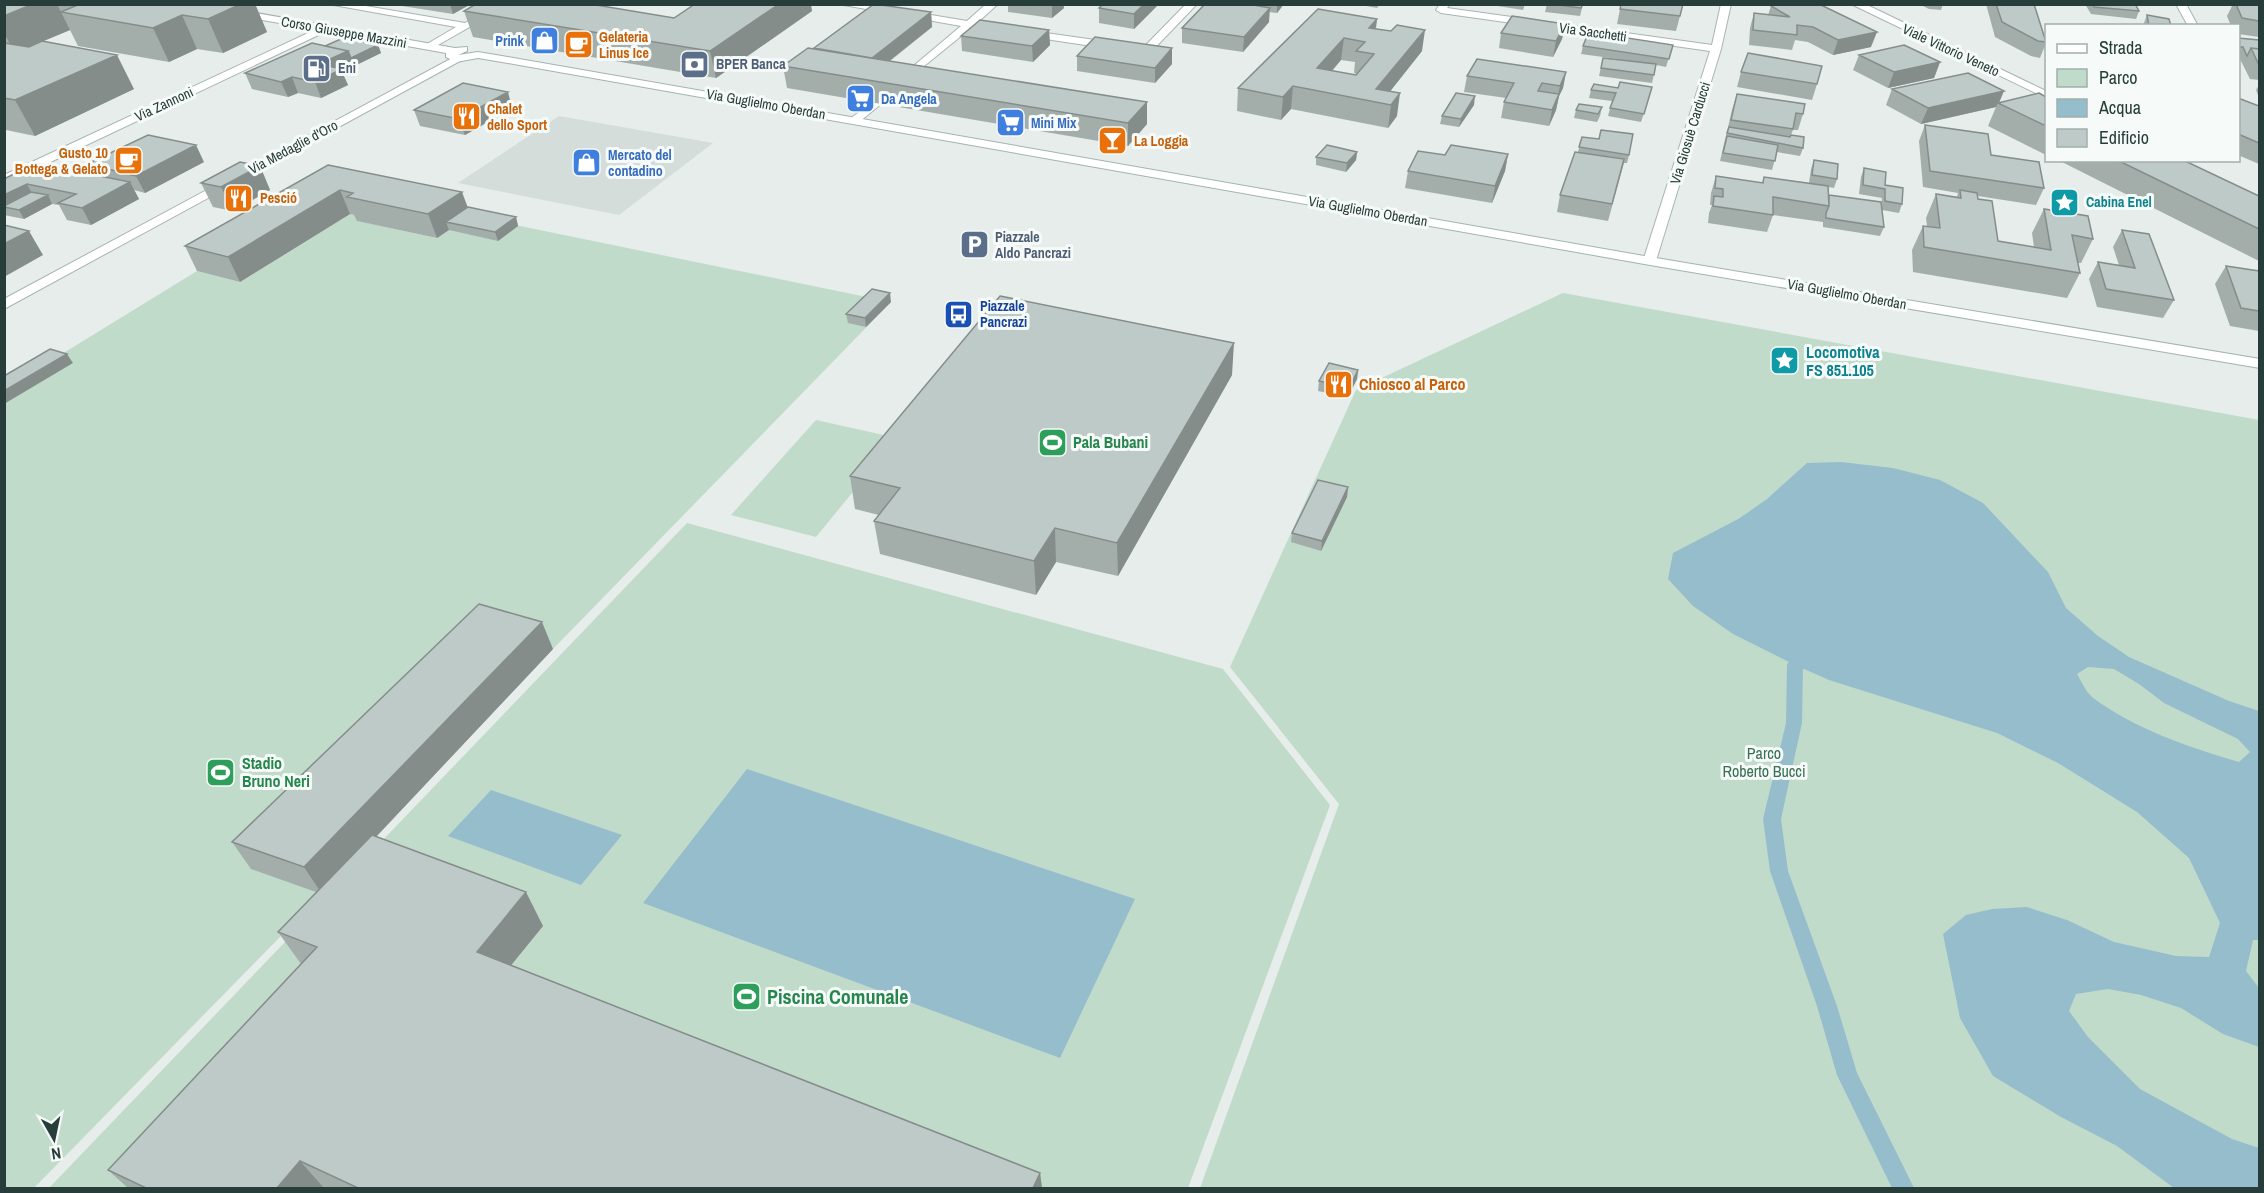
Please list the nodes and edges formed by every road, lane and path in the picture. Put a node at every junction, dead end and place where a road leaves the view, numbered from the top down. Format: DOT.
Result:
graph roads {
  1 [pos="333,4"];
  2 [pos="505,4"];
  3 [pos="843,4"];
  4 [pos="993,4"];
  5 [pos="1192,4"];
  6 [pos="1445,4"];
  7 [pos="1726,4"];
  8 [pos="1856,4"];
  9 [pos="2181,4"];
  10 [pos="227,11"];
  11 [pos="969,24"];
  12 [pos="2192,24"];
  13 [pos="466,26"];
  14 [pos="323,29"];
  15 [pos="1005,30"];
  16 [pos="1016,31"];
  17 [pos="431,46"];
  18 [pos="1716,49"];
  19 [pos="455,55"];
  20 [pos="898,84"];
  21 [pos="2045,95"];
  22 [pos="876,103"];
  23 [pos="855,120"];
  24 [pos="4,180"];
  25 [pos="1650,261"];
  26 [pos="4,305"];
  27 [pos="2259,364"];
  1 -- 13 [label="street, Corso Giuseppe Mazzini"];
  2 -- 13 [label="street"];
  3 -- 11 [label="street"];
  4 -- 11 [label="street"];
  5 -- 16 [label="street"];
  6 -- 18 [label="street, Via Sacchetti"];
  7 -- 18 [label="street, Via Giosuè Carducci"];
  8 -- 21 [label="street, Viale Vittorio Veneto"];
  9 -- 12 [label="street"];
  10 -- 14 [label="street, Corso Giuseppe Mazzini"];
  11 -- 15 [label="street"];
  11 -- 20 [label="street"];
  13 -- 17 [label="street"];
  14 -- 17 [label="street, Corso Giuseppe Mazzini"];
  14 -- 24 [label="street, Via Zannoni"];
  17 -- 19 [label="street, Via Guglielmo Oberdan"];
  18 -- 25 [label="street, Via Giosuè Carducci"];
  19 -- 23 [label="street, Via Guglielmo Oberdan"];
  19 -- 26 [label="street, Via Medaglie d'Oro"];
  22 -- 23 [label="street"];
  23 -- 25 [label="street, Via Guglielmo Oberdan"];
  25 -- 27 [label="street, Via Guglielmo Oberdan"];
}
